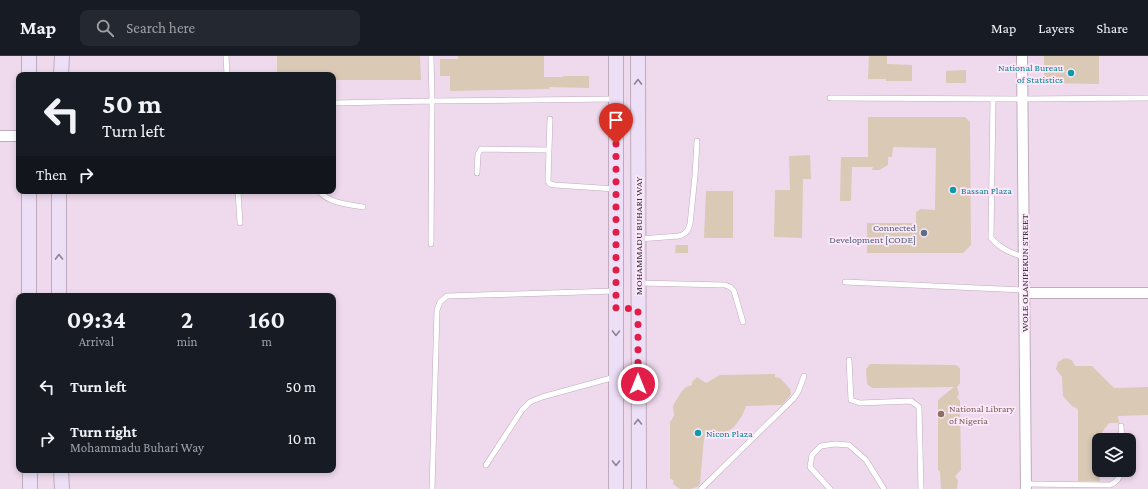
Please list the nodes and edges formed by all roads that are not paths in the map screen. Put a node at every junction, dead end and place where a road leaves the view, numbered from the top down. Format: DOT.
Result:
graph roads {
  1 [pos="29,56"];
  2 [pos="62,56"];
  3 [pos="226,56"];
  4 [pos="431,56"];
  5 [pos="616,56"];
  6 [pos="638,56"];
  7 [pos="1022,56"];
  8 [pos="29,72"];
  9 [pos="61,72"];
  10 [pos="227,72"];
  11 [pos="830,98"];
  12 [pos="1148,98"];
  13 [pos="616,99"];
  14 [pos="993,99"];
  15 [pos="1022,99"];
  16 [pos="432,101"];
  17 [pos="336,104"];
  18 [pos="550,119"];
  19 [pos="0,136"];
  20 [pos="16,136"];
  21 [pos="697,141"];
  22 [pos="549,150"];
  23 [pos="477,173"];
  24 [pos="616,189"];
  25 [pos="29,194"];
  26 [pos="59,194"];
  27 [pos="238,194"];
  28 [pos="321,194"];
  29 [pos="363,207"];
  30 [pos="240,223"];
  31 [pos="638,239"];
  32 [pos="431,244"];
  33 [pos="1024,257"];
  34 [pos="845,282"];
  35 [pos="638,283"];
  36 [pos="616,291"];
  37 [pos="1024,292"];
  38 [pos="29,293"];
  39 [pos="59,293"];
  40 [pos="1148,293"];
  41 [pos="616,308"];
  42 [pos="638,309"];
  43 [pos="743,322"];
  44 [pos="849,360"];
  45 [pos="804,376"];
  46 [pos="615,377"];
  47 [pos="1121,426"];
  48 [pos="1122,433"];
  49 [pos="486,465"];
  50 [pos="30,473"];
  51 [pos="62,473"];
  52 [pos="1120,477"];
  53 [pos="1026,486"];
  54 [pos="30,489"];
  55 [pos="62,489"];
  56 [pos="432,489"];
  57 [pos="616,489"];
  58 [pos="639,489"];
  59 [pos="701,489"];
  60 [pos="830,489"];
  61 [pos="884,489"];
  62 [pos="921,489"];
  1 -- 8 [label="main road"];
  2 -- 9 [label="main road"];
  3 -- 10 [label="lane"];
  4 -- 16 [label="lane"];
  5 -- 13 [label="main road"];
  31 -- 6 [label="main road, MOHAMMADU BUHARI WAY, one-way"];
  7 -- 15 [label="street, WOLE OLANIPEKUN STREET"];
  11 -- 14 [label="lane"];
  12 -- 15 [label="lane"];
  13 -- 16 [label="lane"];
  13 -- 24 [label="main road"];
  14 -- 15 [label="lane"];
  14 -- 33 [label="lane"];
  15 -- 33 [label="street, WOLE OLANIPEKUN STREET"];
  16 -- 17 [label="lane"];
  16 -- 32 [label="lane"];
  18 -- 22 [label="lane"];
  19 -- 20 [label="street"];
  21 -- 31 [label="lane"];
  22 -- 23 [label="lane"];
  22 -- 24 [label="lane"];
  24 -- 36 [label="main road"];
  25 -- 38 [label="main road"];
  39 -- 26 [label="main road, one-way"];
  27 -- 30 [label="lane"];
  28 -- 29 [label="lane"];
  31 -- 35 [label="main road, MOHAMMADU BUHARI WAY"];
  33 -- 37 [label="street, WOLE OLANIPEKUN STREET"];
  34 -- 37 [label="lane"];
  35 -- 42 [label="main road, MOHAMMADU BUHARI WAY"];
  35 -- 43 [label="lane"];
  36 -- 41 [label="main road"];
  36 -- 56 [label="lane"];
  37 -- 40 [label="street"];
  37 -- 53 [label="street, WOLE OLANIPEKUN STREET"];
  41 -- 42 [label="main road"];
  41 -- 46 [label="main road, one-way"];
  58 -- 42 [label="main road, MOHAMMADU BUHARI WAY, one-way"];
  44 -- 62 [label="lane"];
  45 -- 59 [label="lane"];
  46 -- 49 [label="lane"];
  46 -- 57 [label="main road, one-way"];
  47 -- 48 [label="lane"];
  50 -- 54 [label="main road"];
  51 -- 55 [label="main road"];
  52 -- 53 [label="lane"];
  60 -- 61 [label="lane"];
}
